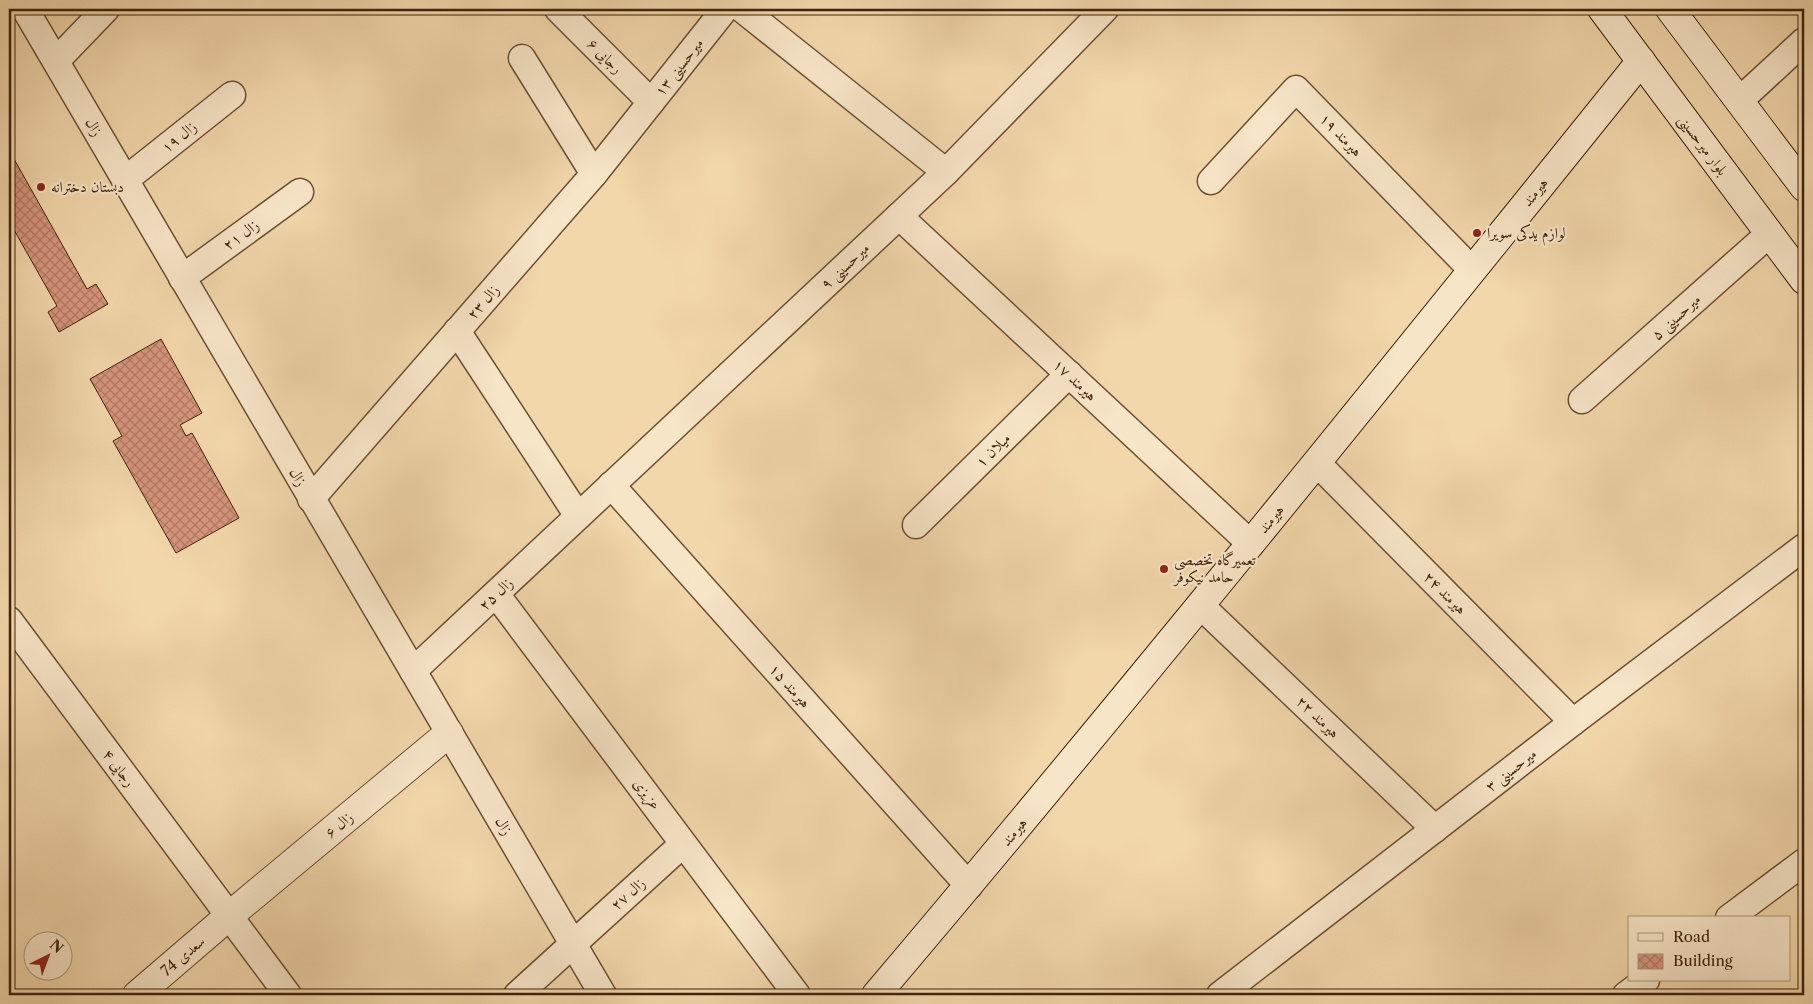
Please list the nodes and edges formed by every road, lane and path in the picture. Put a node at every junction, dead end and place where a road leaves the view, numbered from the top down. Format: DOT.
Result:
graph roads {
  1 [pos="25,9"];
  2 [pos="106,9"];
  3 [pos="558,9"];
  4 [pos="725,9"];
  5 [pos="742,9"];
  6 [pos="1602,9"];
  7 [pos="1670,9"];
  8 [pos="1096,11"];
  9 [pos="1804,40"];
  10 [pos="522,58"];
  11 [pos="56,61"];
  12 [pos="1641,61"];
  13 [pos="232,95"];
  14 [pos="651,102"];
  15 [pos="1739,102"];
  16 [pos="946,172"];
  17 [pos="594,174"];
  18 [pos="125,180"];
  19 [pos="1211,181"];
  20 [pos="1804,188"];
  21 [pos="300,192"];
  22 [pos="899,216"];
  23 [pos="1769,234"];
  24 [pos="1472,270"];
  25 [pos="182,278"];
  26 [pos="1804,280"];
  27 [pos="457,332"];
  28 [pos="1069,374"];
  29 [pos="1582,400"];
  30 [pos="1317,464"];
  31 [pos="610,485"];
  32 [pos="311,499"];
  33 [pos="578,516"];
  34 [pos="916,525"];
  35 [pos="1251,544"];
  36 [pos="1804,547"];
  37 [pos="496,594"];
  38 [pos="1200,605"];
  39 [pos="9,620"];
  40 [pos="413,672"];
  41 [pos="1573,722"];
  42 [pos="450,733"];
  43 [pos="1435,829"];
  44 [pos="683,844"];
  45 [pos="1804,862"];
  46 [pos="969,886"];
  47 [pos="228,916"];
  48 [pos="1733,916"];
  49 [pos="573,944"];
  50 [pos="1643,982"];
  51 [pos="137,995"];
  52 [pos="288,995"];
  53 [pos="517,995"];
  54 [pos="603,995"];
  55 [pos="796,995"];
  56 [pos="876,995"];
  57 [pos="1220,995"];
  58 [pos="1626,995"];
  1 -- 11 [label="street, زال"];
  2 -- 11 [label="street"];
  3 -- 14 [label="street, رجایی ۶"];
  4 -- 14 [label="street, میرحسینی ۱۳"];
  5 -- 16 [label="street"];
  6 -- 12 [label="main road, بلوار میرحسینی"];
  7 -- 15 [label="main road"];
  8 -- 16 [label="street, میرحسینی ۹"];
  9 -- 15 [label="street"];
  10 -- 17 [label="street"];
  11 -- 18 [label="street, زال"];
  12 -- 23 [label="main road, بلوار میرحسینی"];
  12 -- 24 [label="main road, هیرمند"];
  13 -- 18 [label="street, زال ۱۹"];
  14 -- 17 [label="street, زال ۲۳"];
  15 -- 20 [label="main road"];
  16 -- 22 [label="street, میرحسینی ۹"];
  17 -- 27 [label="street, زال ۲۳"];
  18 -- 25 [label="street, زال"];
  19 -- 24 [label="street, هیرمند ۱۹"];
  21 -- 25 [label="street, زال ۲۱"];
  22 -- 28 [label="street, هیرمند ۱۷"];
  22 -- 31 [label="street, میرحسینی ۹"];
  23 -- 26 [label="main road, بلوار میرحسینی"];
  23 -- 29 [label="street, میرحسینی ۵"];
  24 -- 30 [label="main road, هیرمند"];
  25 -- 32 [label="street, زال"];
  27 -- 32 [label="street, زال ۲۳"];
  27 -- 33 [label="street"];
  28 -- 34 [label="street, میلان ۱"];
  28 -- 35 [label="street, هیرمند ۱۷"];
  30 -- 35 [label="main road, هیرمند"];
  30 -- 41 [label="street, هیرمند ۲۴"];
  31 -- 33 [label="street, میرحسینی ۹"];
  31 -- 46 [label="street, هیرمند ۱۵"];
  32 -- 40 [label="street, زال"];
  33 -- 37 [label="street, زال ۲۵"];
  35 -- 38 [label="main road, هیرمند"];
  36 -- 41 [label="street, میرحسینی ۳"];
  37 -- 40 [label="street, زال ۲۵"];
  37 -- 44 [label="street, عزیزی"];
  38 -- 43 [label="street, هیرمند ۲۲"];
  38 -- 46 [label="main road, هیرمند"];
  39 -- 47 [label="street, رجایی ۴"];
  40 -- 42 [label="street, زال"];
  41 -- 43 [label="street, میرحسینی ۳"];
  42 -- 47 [label="main road, زال ۶"];
  42 -- 49 [label="street, زال"];
  43 -- 57 [label="street, میرحسینی ۳"];
  44 -- 49 [label="street, زال ۲۷"];
  44 -- 55 [label="street, عزیزی"];
  45 -- 48 [label="street"];
  46 -- 56 [label="main road, هیرمند"];
  47 -- 51 [label="main road, سعدی 74"];
  47 -- 52 [label="street, رجایی ۴"];
  49 -- 53 [label="street, زال ۲۷"];
  49 -- 54 [label="street, زال"];
  50 -- 58 [label="street"];
}
